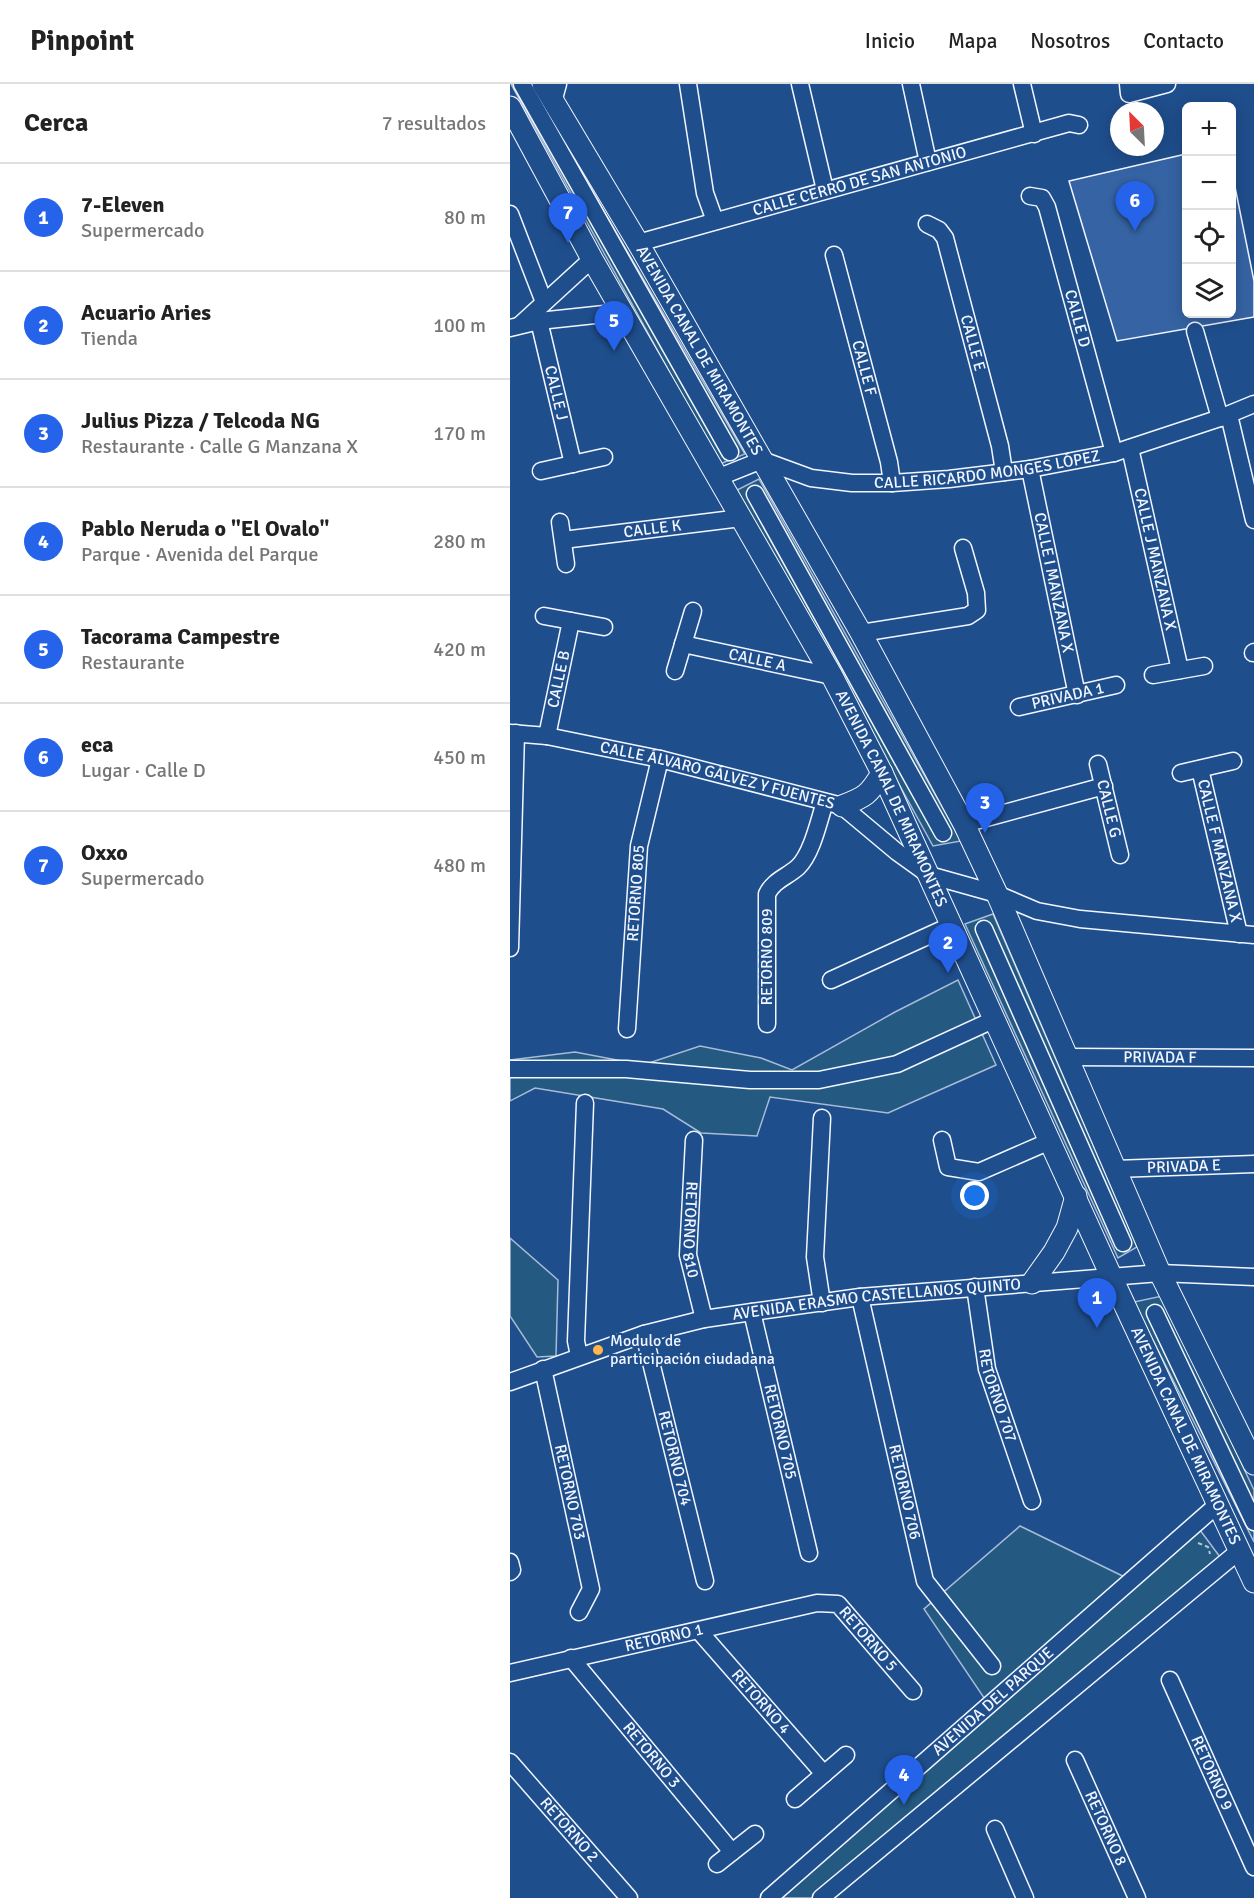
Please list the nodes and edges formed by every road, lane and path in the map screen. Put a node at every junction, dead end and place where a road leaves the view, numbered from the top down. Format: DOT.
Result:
graph roads {
  1 [pos="522,84"];
  2 [pos="688,84"];
  3 [pos="800,84"];
  4 [pos="911,84"];
  5 [pos="1022,84"];
  6 [pos="1167,84"];
  7 [pos="1129,89"];
  8 [pos="552,90"];
  9 [pos="510,107"];
  10 [pos="1079,125"];
  11 [pos="1034,134"];
  12 [pos="928,162"];
  13 [pos="825,190"];
  14 [pos="1030,196"];
  15 [pos="510,214"];
  16 [pos="715,221"];
  17 [pos="927,224"];
  18 [pos="638,243"];
  19 [pos="834,255"];
  20 [pos="592,259"];
  21 [pos="544,302"];
  22 [pos="623,312"];
  23 [pos="539,321"];
  24 [pos="516,326"];
  25 [pos="1195,331"];
  26 [pos="1254,404"];
  27 [pos="1224,416"];
  28 [pos="1130,448"];
  29 [pos="730,452"];
  30 [pos="1114,453"];
  31 [pos="604,457"];
  32 [pos="762,460"];
  33 [pos="573,464"];
  34 [pos="1030,469"];
  35 [pos="541,471"];
  36 [pos="1004,472"];
  37 [pos="717,478"];
  38 [pos="892,483"];
  39 [pos="755,494"];
  40 [pos="741,518"];
  41 [pos="1254,520"];
  42 [pos="560,522"];
  43 [pos="563,540"];
  44 [pos="963,548"];
  45 [pos="566,564"];
  46 [pos="693,611"];
  47 [pos="544,615"];
  48 [pos="571,621"];
  49 [pos="604,627"];
  50 [pos="861,633"];
  51 [pos="683,644"];
  52 [pos="1204,666"];
  53 [pos="1180,670"];
  54 [pos="675,671"];
  55 [pos="1153,675"];
  56 [pos="832,676"];
  57 [pos="1116,685"];
  58 [pos="1077,695"];
  59 [pos="1018,707"];
  60 [pos="513,733"];
  61 [pos="547,735"];
  62 [pos="660,759"];
  63 [pos="1233,761"];
  64 [pos="1098,764"];
  65 [pos="1200,768"];
  66 [pos="882,773"];
  67 [pos="1181,773"];
  68 [pos="1104,786"];
  69 [pos="833,804"];
  70 [pos="964,824"];
  71 [pos="943,834"];
  72 [pos="1120,855"];
  73 [pos="929,875"];
  74 [pos="997,894"];
  75 [pos="952,925"];
  76 [pos="984,929"];
  77 [pos="1246,934"];
  78 [pos="510,948"];
  79 [pos="831,980"];
  80 [pos="994,1019"];
  81 [pos="767,1024"];
  82 [pos="627,1029"];
  83 [pos="1067,1058"];
  84 [pos="1254,1058"];
  85 [pos="510,1069"];
  86 [pos="585,1103"];
  87 [pos="822,1118"];
  88 [pos="694,1140"];
  89 [pos="942,1140"];
  90 [pos="1050,1142"];
  91 [pos="1254,1164"];
  92 [pos="1115,1169"];
  93 [pos="1076,1197"];
  94 [pos="1123,1243"];
  95 [pos="1160,1274"];
  96 [pos="1254,1276"];
  97 [pos="1112,1278"];
  98 [pos="1032,1283"];
  99 [pos="975,1287"];
  100 [pos="860,1297"];
  101 [pos="822,1303"];
  102 [pos="752,1312"];
  103 [pos="1155,1313"];
  104 [pos="704,1319"];
  105 [pos="644,1334"];
  106 [pos="579,1356"];
  107 [pos="543,1369"];
  108 [pos="510,1382"];
  109 [pos="1254,1464"];
  110 [pos="1032,1501"];
  111 [pos="1217,1504"];
  112 [pos="1254,1522"];
  113 [pos="1239,1551"];
  114 [pos="809,1553"];
  115 [pos="705,1581"];
  116 [pos="1254,1582"];
  117 [pos="817,1603"];
  118 [pos="579,1612"];
  119 [pos="699,1631"];
  120 [pos="571,1658"];
  121 [pos="992,1666"];
  122 [pos="510,1673"];
  123 [pos="1170,1680"];
  124 [pos="913,1691"];
  125 [pos="846,1755"];
  126 [pos="1075,1760"];
  127 [pos="510,1762"];
  128 [pos="824,1774"];
  129 [pos="795,1799"];
  130 [pos="995,1829"];
  131 [pos="755,1834"];
  132 [pos="732,1852"];
  133 [pos="717,1864"];
  134 [pos="1254,1867"];
  135 [pos="629,1898"];
  136 [pos="769,1898"];
  137 [pos="821,1898"];
  138 [pos="1025,1898"];
  139 [pos="1137,1898"];
  1 -- 29 [label="street"];
  2 -- 16 [label="street"];
  3 -- 13 [label="street"];
  4 -- 12 [label="street"];
  5 -- 11 [label="street"];
  6 -- 7 [label="street"];
  8 -- 18 [label="main road, AVENIDA CANAL DE MIRAMONTES"];
  9 -- 20 [label="main road, AVENIDA CANAL DE MIRAMONTES"];
  10 -- 11 [label="street, CALLE CERRO DE SAN ANTONIO"];
  11 -- 12 [label="street, CALLE CERRO DE SAN ANTONIO"];
  12 -- 13 [label="street, CALLE CERRO DE SAN ANTONIO"];
  13 -- 16 [label="street, CALLE CERRO DE SAN ANTONIO"];
  14 -- 30 [label="street, CALLE D"];
  15 -- 21 [label="street"];
  16 -- 18 [label="street, CALLE CERRO DE SAN ANTONIO"];
  17 -- 36 [label="street, CALLE E"];
  18 -- 32 [label="main road, AVENIDA CANAL DE MIRAMONTES"];
  19 -- 38 [label="street, CALLE F"];
  20 -- 21 [label="street"];
  20 -- 22 [label="main road, AVENIDA CANAL DE MIRAMONTES"];
  21 -- 24 [label="street"];
  22 -- 23 [label="street"];
  22 -- 37 [label="main road, AVENIDA CANAL DE MIRAMONTES"];
  23 -- 24 [label="street"];
  23 -- 33 [label="street, CALLE J"];
  25 -- 27 [label="street"];
  26 -- 27 [label="street, CALLE RICARDO MONGES LÓPEZ"];
  27 -- 28 [label="street, CALLE RICARDO MONGES LÓPEZ"];
  27 -- 41 [label="street"];
  28 -- 30 [label="street, CALLE RICARDO MONGES LÓPEZ"];
  28 -- 53 [label="street, CALLE J MANZANA X"];
  30 -- 34 [label="street, CALLE RICARDO MONGES LÓPEZ"];
  31 -- 33 [label="street"];
  32 -- 37 [label="street"];
  32 -- 38 [label="street, CALLE RICARDO MONGES LÓPEZ"];
  32 -- 50 [label="main road, AVENIDA CANAL DE MIRAMONTES"];
  33 -- 35 [label="street"];
  34 -- 36 [label="street, CALLE RICARDO MONGES LÓPEZ"];
  34 -- 58 [label="street, CALLE I MANZANA X"];
  36 -- 38 [label="street, CALLE RICARDO MONGES LÓPEZ"];
  37 -- 40 [label="main road, AVENIDA CANAL DE MIRAMONTES"];
  39 -- 71 [label="street"];
  40 -- 43 [label="street, CALLE K"];
  40 -- 56 [label="main road, AVENIDA CANAL DE MIRAMONTES"];
  42 -- 43 [label="street"];
  43 -- 45 [label="street"];
  44 -- 50 [label="street"];
  46 -- 51 [label="street"];
  47 -- 48 [label="street"];
  48 -- 49 [label="street"];
  48 -- 61 [label="street, CALLE B"];
  50 -- 70 [label="main road, AVENIDA CANAL DE MIRAMONTES"];
  51 -- 54 [label="street"];
  51 -- 56 [label="street, CALLE A"];
  52 -- 53 [label="street"];
  53 -- 55 [label="street"];
  56 -- 66 [label="main road, AVENIDA CANAL DE MIRAMONTES"];
  57 -- 58 [label="street, PRIVADA 1"];
  58 -- 59 [label="street, PRIVADA 1"];
  60 -- 61 [label="street, CALLE ÁLVARO GÁLVEZ Y FUENTES"];
  60 -- 78 [label="street"];
  61 -- 62 [label="street, CALLE ÁLVARO GÁLVEZ Y FUENTES"];
  62 -- 69 [label="street, CALLE ÁLVARO GÁLVEZ Y FUENTES"];
  62 -- 82 [label="street, RETORNO 805"];
  63 -- 65 [label="street"];
  64 -- 68 [label="street, CALLE G"];
  65 -- 67 [label="street"];
  65 -- 77 [label="street, CALLE F MANZANA X"];
  66 -- 69 [label="main road"];
  66 -- 73 [label="main road, AVENIDA CANAL DE MIRAMONTES"];
  68 -- 70 [label="street"];
  68 -- 72 [label="street, CALLE G"];
  69 -- 73 [label="street, CALLE ÁLVARO GÁLVEZ Y FUENTES"];
  69 -- 81 [label="street, RETORNO 809"];
  70 -- 74 [label="main road, AVENIDA CANAL DE MIRAMONTES"];
  73 -- 74 [label="street, CALLE ÁLVARO GÁLVEZ Y FUENTES"];
  73 -- 75 [label="main road, AVENIDA CANAL DE MIRAMONTES"];
  74 -- 77 [label="street, CALLE ÁLVARO GÁLVEZ Y FUENTES"];
  74 -- 83 [label="main road, AVENIDA CANAL DE MIRAMONTES"];
  75 -- 79 [label="street"];
  75 -- 80 [label="main road, AVENIDA CANAL DE MIRAMONTES"];
  76 -- 94 [label="street"];
  80 -- 85 [label="street"];
  80 -- 90 [label="main road, AVENIDA CANAL DE MIRAMONTES"];
  83 -- 84 [label="street, PRIVADA F"];
  83 -- 92 [label="main road, AVENIDA CANAL DE MIRAMONTES"];
  86 -- 106 [label="street"];
  87 -- 101 [label="street"];
  88 -- 104 [label="street, RETORNO 810"];
  89 -- 90 [label="street"];
  90 -- 93 [label="main road, AVENIDA CANAL DE MIRAMONTES"];
  91 -- 92 [label="street, PRIVADA E"];
  92 -- 95 [label="main road, AVENIDA CANAL DE MIRAMONTES"];
  93 -- 97 [label="main road, AVENIDA CANAL DE MIRAMONTES"];
  93 -- 98 [label="main road"];
  95 -- 96 [label="street, AVENIDA ERASMO CASTELLANOS QUINTO"];
  95 -- 97 [label="street, AVENIDA ERASMO CASTELLANOS QUINTO"];
  95 -- 109 [label="main road, AVENIDA CANAL DE MIRAMONTES"];
  97 -- 98 [label="street, AVENIDA ERASMO CASTELLANOS QUINTO"];
  97 -- 111 [label="main road, AVENIDA CANAL DE MIRAMONTES"];
  98 -- 99 [label="street, AVENIDA ERASMO CASTELLANOS QUINTO"];
  99 -- 100 [label="street, AVENIDA ERASMO CASTELLANOS QUINTO"];
  99 -- 110 [label="street, RETORNO 707"];
  100 -- 101 [label="street, AVENIDA ERASMO CASTELLANOS QUINTO"];
  100 -- 121 [label="street, RETORNO 706"];
  101 -- 102 [label="street, AVENIDA ERASMO CASTELLANOS QUINTO"];
  102 -- 104 [label="street, AVENIDA ERASMO CASTELLANOS QUINTO"];
  102 -- 114 [label="street, RETORNO 705"];
  103 -- 112 [label="street"];
  104 -- 105 [label="street, AVENIDA ERASMO CASTELLANOS QUINTO"];
  105 -- 106 [label="street, AVENIDA ERASMO CASTELLANOS QUINTO"];
  105 -- 115 [label="street, RETORNO 704"];
  106 -- 107 [label="street, AVENIDA ERASMO CASTELLANOS QUINTO"];
  107 -- 108 [label="street, AVENIDA ERASMO CASTELLANOS QUINTO"];
  107 -- 118 [label="street, RETORNO 703"];
  111 -- 113 [label="main road, AVENIDA CANAL DE MIRAMONTES"];
  111 -- 136 [label="street, AVENIDA DEL PARQUE"];
  113 -- 116 [label="main road, AVENIDA CANAL DE MIRAMONTES"];
  113 -- 137 [label="street"];
  117 -- 119 [label="street, RETORNO 1"];
  117 -- 124 [label="street, RETORNO 5"];
  119 -- 120 [label="street, RETORNO 1"];
  119 -- 128 [label="street, RETORNO 4"];
  120 -- 122 [label="street, RETORNO 1"];
  120 -- 132 [label="street, RETORNO 3"];
  123 -- 134 [label="street, RETORNO 9"];
  125 -- 128 [label="street"];
  126 -- 139 [label="street, RETORNO 8"];
  127 -- 135 [label="street, RETORNO 2"];
  128 -- 129 [label="street"];
  130 -- 138 [label="street"];
  131 -- 132 [label="street"];
  132 -- 133 [label="street"];
}
